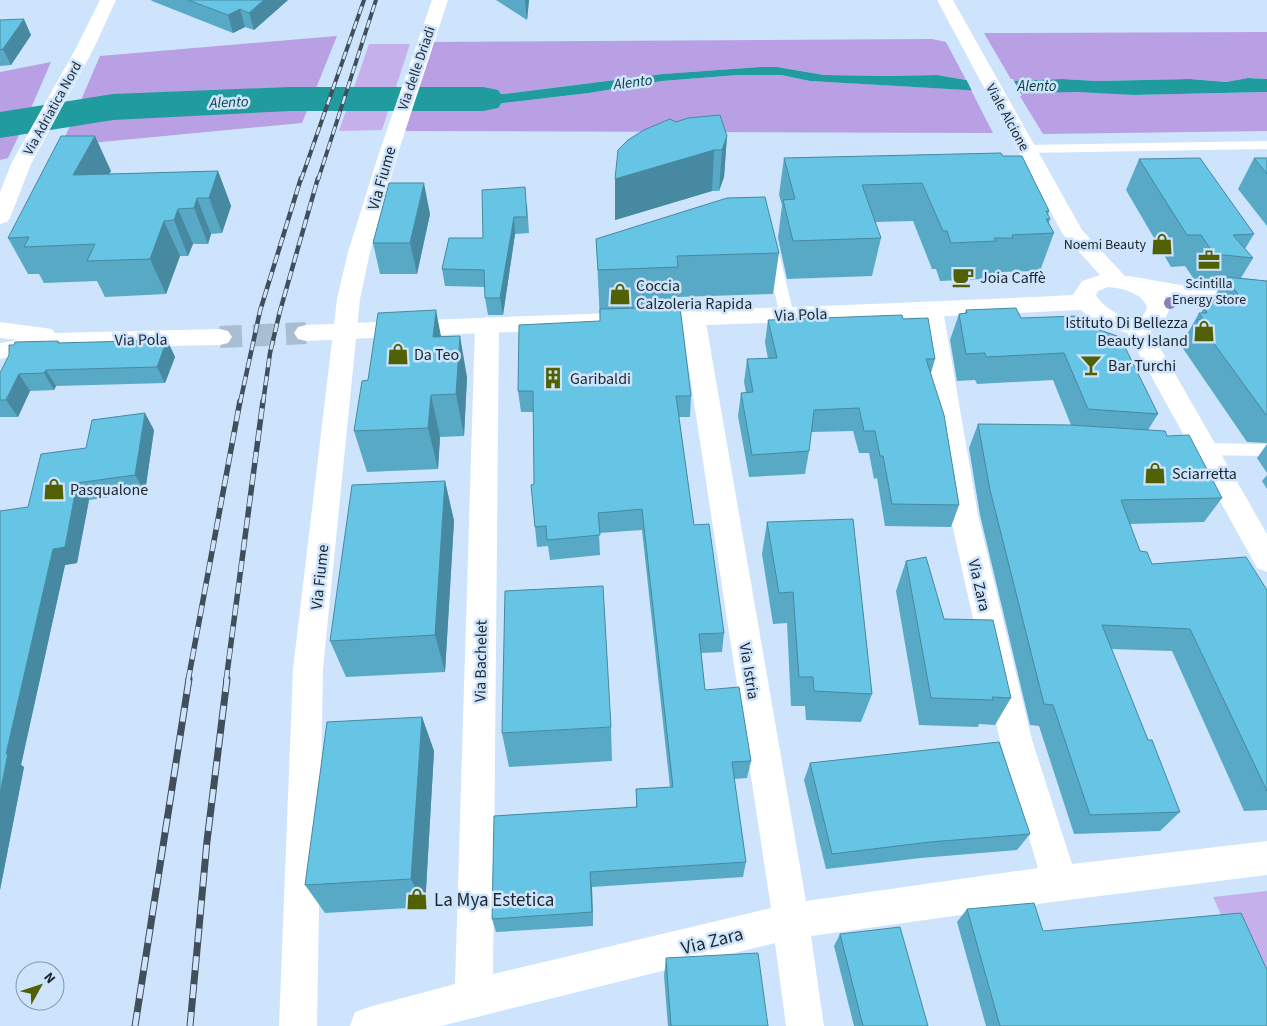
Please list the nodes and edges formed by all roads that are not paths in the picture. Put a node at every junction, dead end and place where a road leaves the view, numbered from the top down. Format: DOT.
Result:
graph roads {
  1 [pos="108,0"];
  2 [pos="440,0"];
  3 [pos="945,0"];
  4 [pos="393,136"];
  5 [pos="1267,145"];
  6 [pos="1025,147"];
  7 [pos="0,218"];
  8 [pos="1073,233"];
  9 [pos="768,235"];
  10 [pos="1123,281"];
  11 [pos="1086,296"];
  12 [pos="1267,301"];
  13 [pos="931,310"];
  14 [pos="787,314"];
  15 [pos="693,317"];
  16 [pos="487,325"];
  17 [pos="1135,325"];
  18 [pos="0,330"];
  19 [pos="346,331"];
  20 [pos="306,333"];
  21 [pos="220,338"];
  22 [pos="63,340"];
  23 [pos="0,351"];
  24 [pos="1176,449"];
  25 [pos="1205,450"];
  26 [pos="1267,450"];
  27 [pos="1267,560"];
  28 [pos="1267,858"];
  29 [pos="1060,883"];
  30 [pos="790,921"];
  31 [pos="474,998"];
  32 [pos="298,1026"];
  33 [pos="369,1026"];
  34 [pos="805,1026"];
  1 -- 7 [label="street, Via Adriatica Nord"];
  2 -- 4 [label="street, Via delle Driadi"];
  3 -- 6 [label="street, Viale Alcione"];
  4 -- 19 [label="street, Via Fiume"];
  5 -- 6 [label="lane"];
  6 -- 8 [label="street, Viale Alcione"];
  8 -- 10 [label="street, Viale Alcione"];
  8 -- 11 [label="street, Viale Alcione"];
  9 -- 14 [label="lane"];
  10 -- 11 [label="street"];
  10 -- 12 [label="street"];
  10 -- 17 [label="street, Viale Alcione"];
  11 -- 13 [label="street, Via Pola"];
  11 -- 17 [label="street"];
  13 -- 14 [label="street, Via Pola"];
  13 -- 29 [label="street, Via Zara"];
  14 -- 15 [label="street, Via Pola"];
  15 -- 16 [label="street, Via Pola"];
  15 -- 30 [label="street, Via Istria"];
  16 -- 19 [label="street, Via Pola"];
  16 -- 31 [label="street, Via Bachelet"];
  17 -- 25 [label="street"];
  18 -- 22 [label="street, Via Pola"];
  19 -- 20 [label="street, Via Pola"];
  19 -- 32 [label="street, Via Fiume"];
  21 -- 22 [label="street, Via Pola"];
  22 -- 23 [label="street, Via Pola"];
  24 -- 25 [label="lane"];
  25 -- 26 [label="lane"];
  25 -- 27 [label="street"];
  28 -- 29 [label="street, Via Zara"];
  29 -- 30 [label="street, Via Zara"];
  30 -- 31 [label="street, Via Zara"];
  30 -- 34 [label="street, Via Istria"];
  31 -- 33 [label="street, Via Zara"];
}
